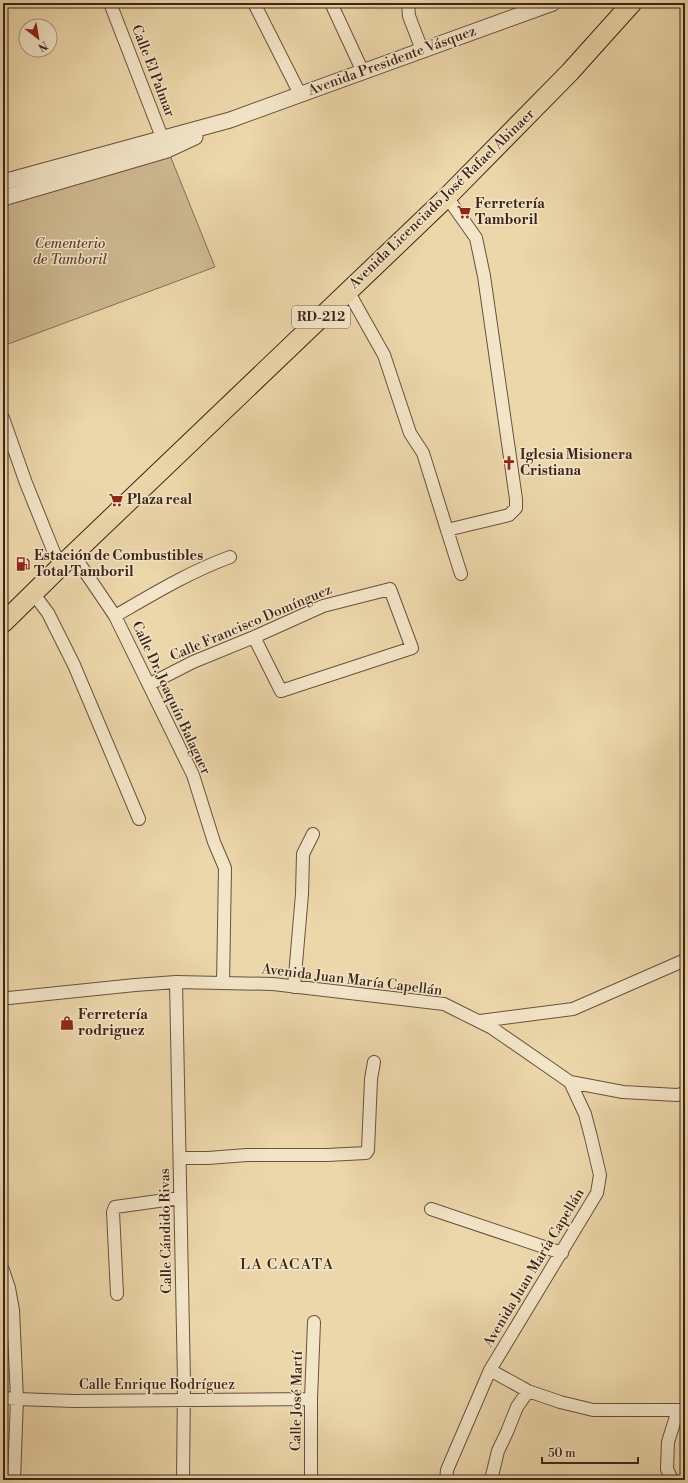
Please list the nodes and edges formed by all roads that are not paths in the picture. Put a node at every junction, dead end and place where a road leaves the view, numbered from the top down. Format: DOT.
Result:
graph roads {
  1 [pos="110,3"];
  2 [pos="254,3"];
  3 [pos="331,3"];
  4 [pos="408,3"];
  5 [pos="553,3"];
  6 [pos="632,3"];
  7 [pos="422,50"];
  8 [pos="363,72"];
  9 [pos="300,94"];
  10 [pos="165,144"];
  11 [pos="3,182"];
  12 [pos="447,197"];
  13 [pos="3,198"];
  14 [pos="348,291"];
  15 [pos="3,418"];
  16 [pos="447,530"];
  17 [pos="230,557"];
  18 [pos="67,559"];
  19 [pos="461,574"];
  20 [pos="34,592"];
  21 [pos="116,616"];
  22 [pos="3,623"];
  23 [pos="254,637"];
  24 [pos="150,684"];
  25 [pos="139,819"];
  26 [pos="313,834"];
  27 [pos="685,960"];
  28 [pos="176,982"];
  29 [pos="223,983"];
  30 [pos="294,987"];
  31 [pos="3,997"];
  32 [pos="480,1021"];
  33 [pos="374,1062"];
  34 [pos="570,1082"];
  35 [pos="685,1093"];
  36 [pos="180,1158"];
  37 [pos="180,1198"];
  38 [pos="431,1209"];
  39 [pos="562,1253"];
  40 [pos="3,1270"];
  41 [pos="117,1294"];
  42 [pos="314,1322"];
  43 [pos="490,1370"];
  44 [pos="528,1391"];
  45 [pos="3,1398"];
  46 [pos="17,1399"];
  47 [pos="311,1399"];
  48 [pos="184,1400"];
  49 [pos="681,1410"];
  50 [pos="14,1480"];
  51 [pos="182,1480"];
  52 [pos="311,1480"];
  53 [pos="446,1480"];
  54 [pos="491,1480"];
  55 [pos="672,1480"];
  1 -- 10 [label="street, Calle El Palmar"];
  2 -- 9 [label="street"];
  3 -- 8 [label="street"];
  4 -- 7 [label="street"];
  5 -- 7 [label="street, Avenida Presidente Vásquez"];
  6 -- 12 [label="main road, Avenida Licenciado José Rafael Abinaer / RD-212"];
  7 -- 8 [label="street, Avenida Presidente Vásquez"];
  8 -- 9 [label="street, Avenida Presidente Vásquez"];
  9 -- 10 [label="street, Avenida Presidente Vásquez"];
  10 -- 11 [label="street, Avenida Presidente Vásquez"];
  10 -- 13 [label="street, Avenida Presidente Vásquez"];
  12 -- 14 [label="main road, Avenida Licenciado José Rafael Abinaer / RD-212"];
  12 -- 16 [label="street"];
  14 -- 16 [label="street"];
  14 -- 18 [label="main road, Avenida Licenciado José Rafael Abinaer / RD-212"];
  15 -- 18 [label="street, Calle Dr. Joaquín Balaguer"];
  16 -- 19 [label="street"];
  17 -- 21 [label="street"];
  18 -- 20 [label="main road, Avenida Licenciado José Rafael Abinaer / RD-212"];
  18 -- 21 [label="street, Calle Dr. Joaquín Balaguer"];
  20 -- 22 [label="main road, Avenida Licenciado José Rafael Abinaer / RD-212"];
  20 -- 25 [label="street"];
  21 -- 24 [label="street, Calle Dr. Joaquín Balaguer"];
  23 -- 23 [label="street, Calle Francisco Domínguez"];
  23 -- 24 [label="street, Calle Francisco Domínguez"];
  24 -- 29 [label="street, Calle Dr. Joaquín Balaguer"];
  26 -- 30 [label="street"];
  27 -- 32 [label="street"];
  28 -- 29 [label="street, Avenida Juan María Capellán"];
  28 -- 31 [label="street, Avenida Juan María Capellán"];
  28 -- 36 [label="street, Calle Cándido Rivas"];
  29 -- 30 [label="street, Avenida Juan María Capellán"];
  30 -- 32 [label="street, Avenida Juan María Capellán"];
  32 -- 34 [label="street, Avenida Juan María Capellán"];
  33 -- 36 [label="street"];
  34 -- 35 [label="street"];
  34 -- 39 [label="street, Avenida Juan María Capellán"];
  36 -- 37 [label="street, Calle Cándido Rivas"];
  37 -- 41 [label="street"];
  37 -- 48 [label="street, Calle Cándido Rivas"];
  38 -- 39 [label="street"];
  39 -- 43 [label="street, Avenida Juan María Capellán"];
  40 -- 46 [label="street"];
  42 -- 47 [label="street, Calle José Martí"];
  43 -- 44 [label="street"];
  43 -- 53 [label="street, Avenida Juan María Capellán"];
  44 -- 49 [label="street"];
  44 -- 54 [label="street"];
  45 -- 46 [label="street, Calle Enrique Rodríguez"];
  46 -- 48 [label="street, Calle Enrique Rodríguez"];
  46 -- 50 [label="street"];
  47 -- 48 [label="street, Calle Enrique Rodríguez"];
  47 -- 52 [label="street, Calle José Martí"];
  48 -- 51 [label="street, Calle Cándido Rivas"];
  49 -- 55 [label="street"];
}
